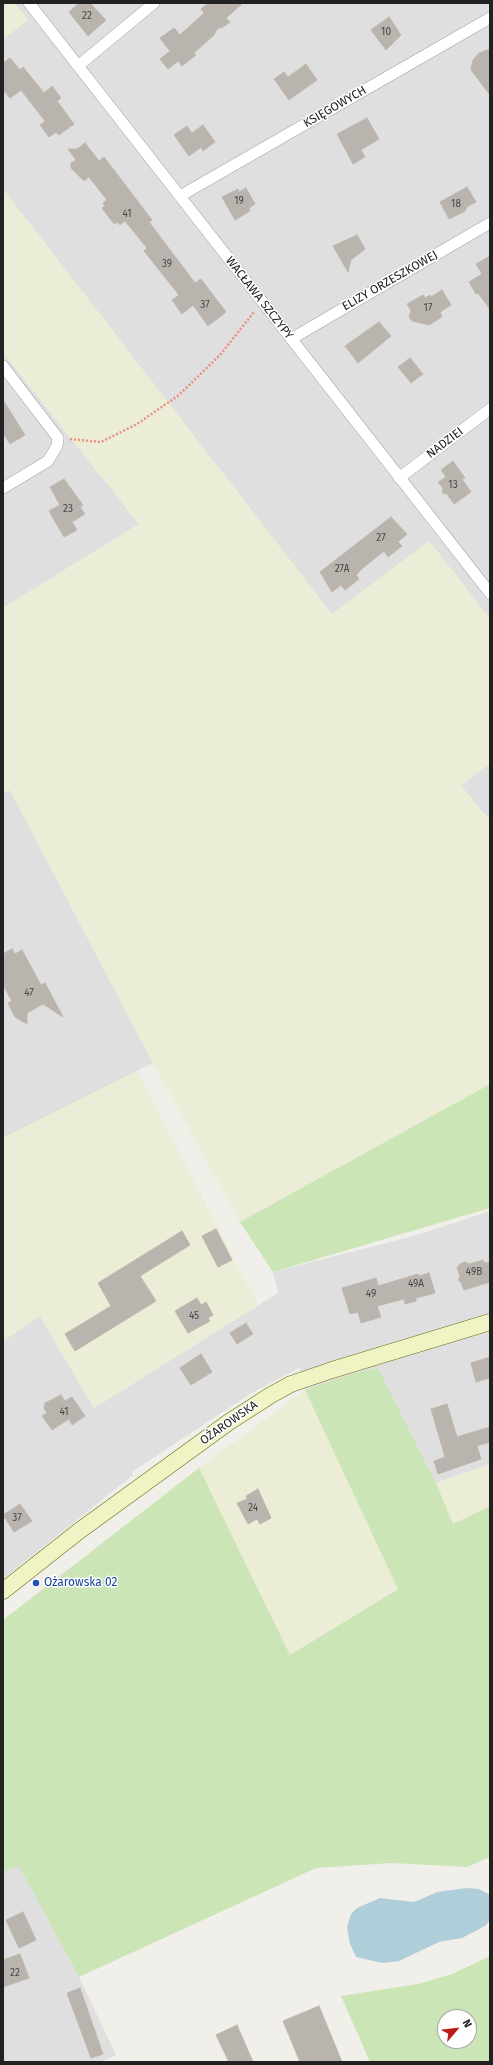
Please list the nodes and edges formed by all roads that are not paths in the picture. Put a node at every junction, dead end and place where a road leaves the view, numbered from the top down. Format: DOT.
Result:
graph roads {
  1 [pos="29,3"];
  2 [pos="154,3"];
  3 [pos="490,18"];
  4 [pos="78,66"];
  5 [pos="180,196"];
  6 [pos="490,223"];
  7 [pos="291,339"];
  8 [pos="3,366"];
  9 [pos="490,408"];
  10 [pos="399,478"];
  11 [pos="3,488"];
  12 [pos="490,593"];
  13 [pos="490,1322"];
  14 [pos="3,1591"];
  1 -- 4 [label="street, WACŁAWA SZCZYPY"];
  2 -- 4 [label="street"];
  3 -- 5 [label="street, KSIĘGOWYCH"];
  4 -- 5 [label="street, WACŁAWA SZCZYPY"];
  5 -- 7 [label="street, WACŁAWA SZCZYPY"];
  6 -- 7 [label="street, ELIZY ORZESZKOWEJ"];
  7 -- 10 [label="street, WACŁAWA SZCZYPY"];
  8 -- 11 [label="street"];
  9 -- 10 [label="street, NADZIEI"];
  10 -- 12 [label="street, WACŁAWA SZCZYPY"];
  13 -- 14 [label="main road, OŻAROWSKA"];
}
